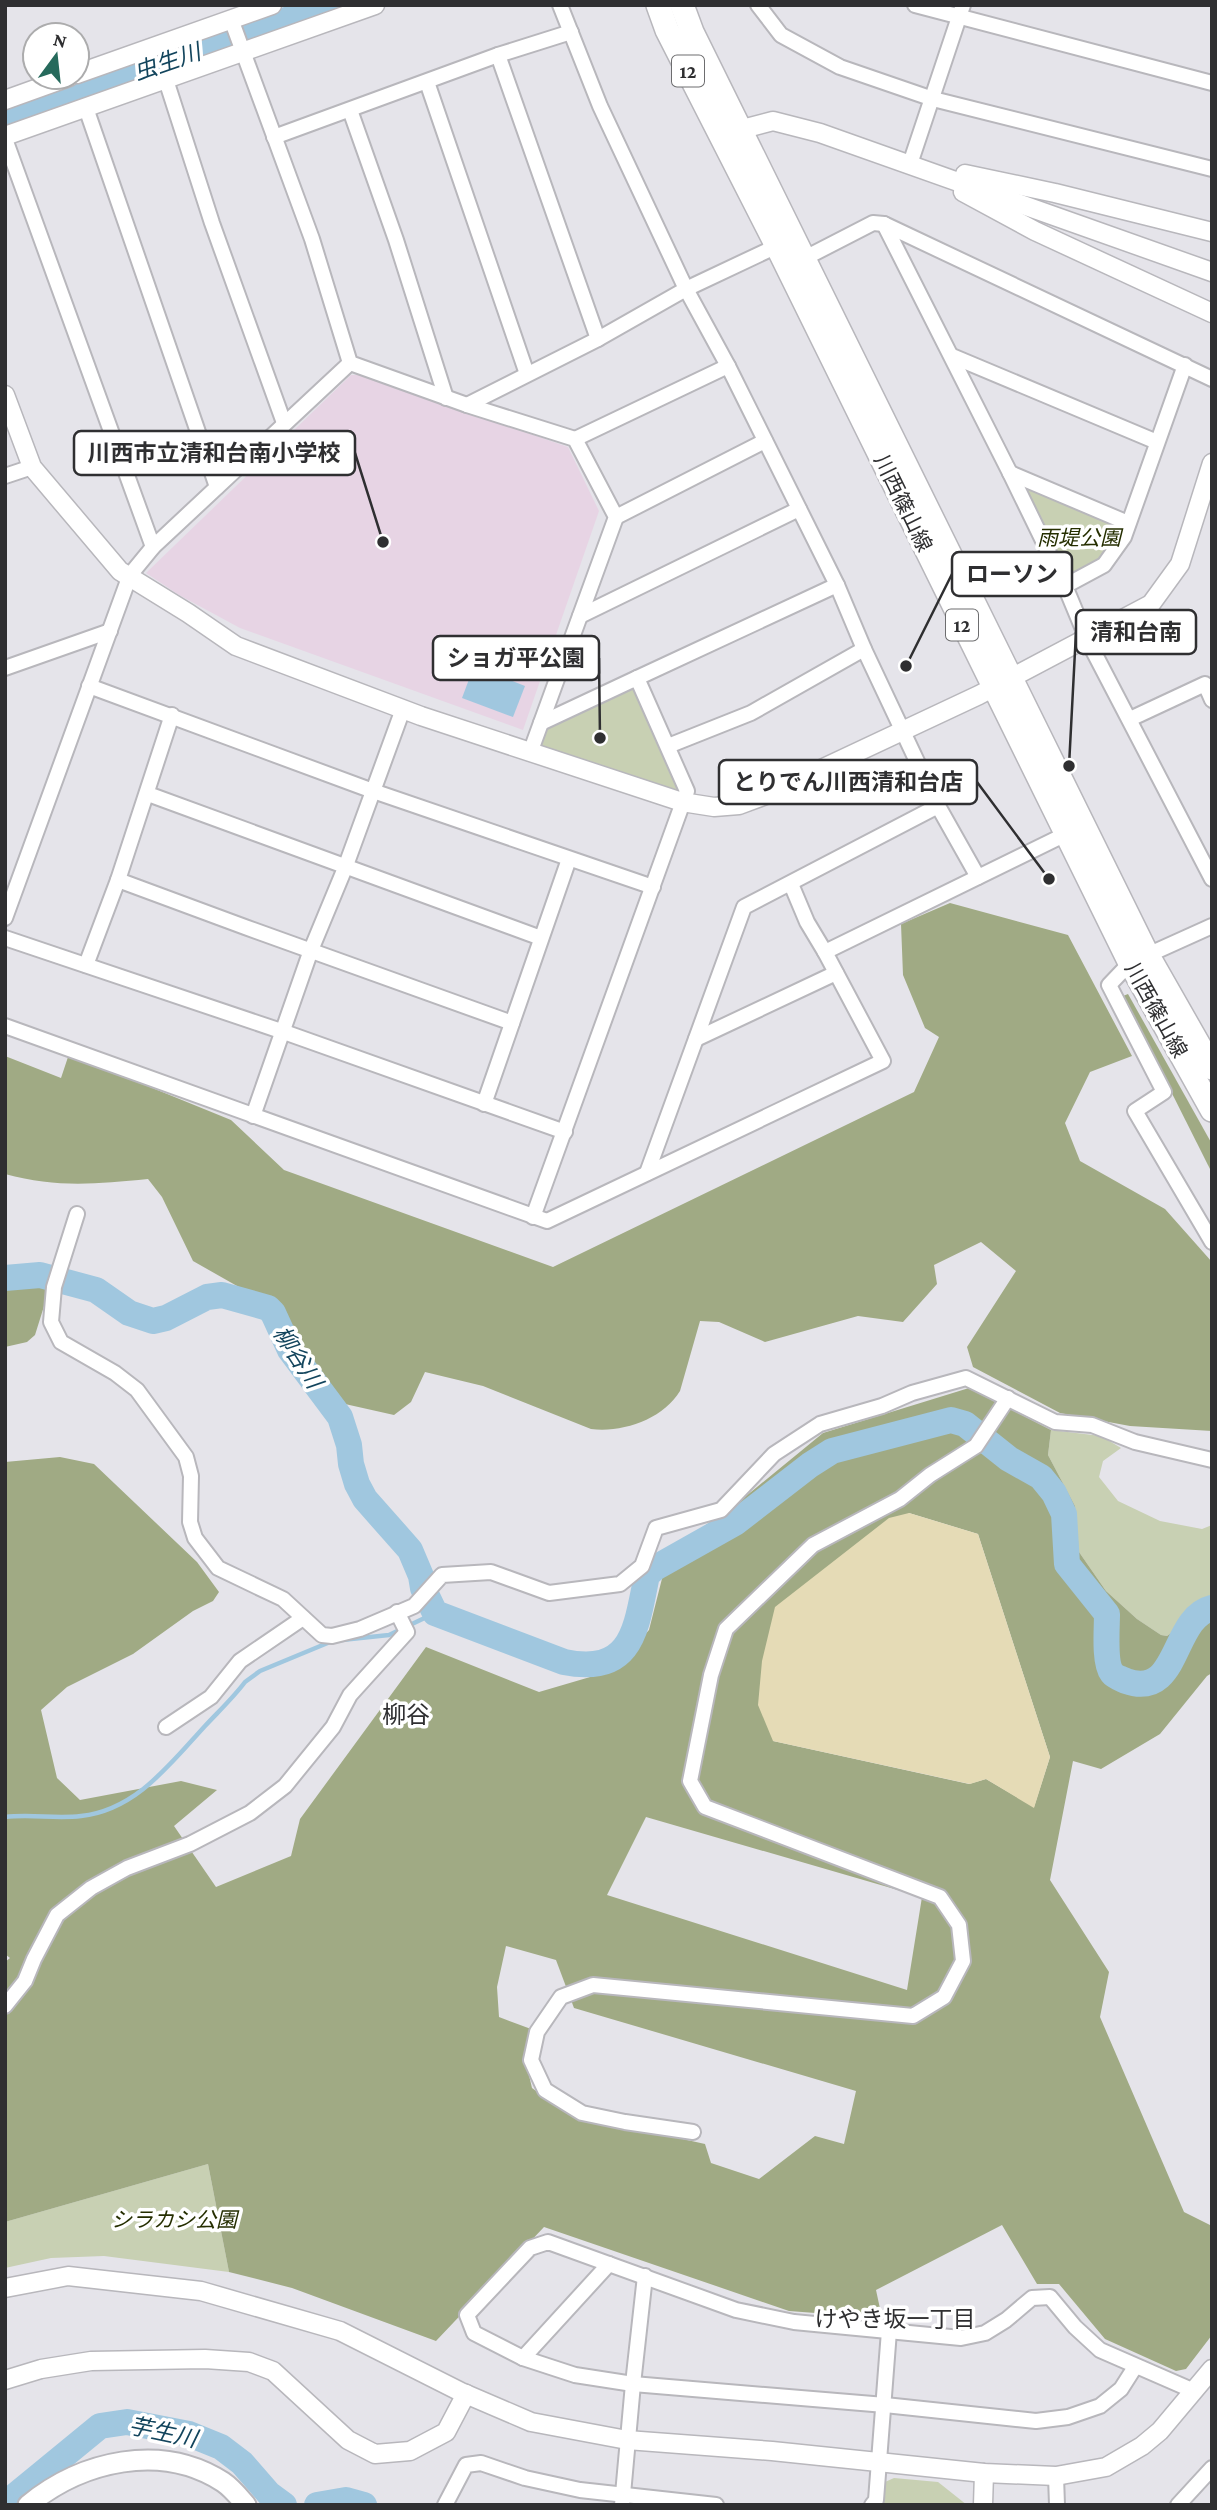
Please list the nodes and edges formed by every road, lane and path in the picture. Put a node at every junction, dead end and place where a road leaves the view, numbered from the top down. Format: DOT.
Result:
graph roads {
  1 [pos="272,5"];
  2 [pos="374,5"];
  3 [pos="560,5"];
  4 [pos="658,5"];
  5 [pos="682,5"];
  6 [pos="758,5"];
  7 [pos="915,5"];
  8 [pos="961,12"];
  9 [pos="231,19"];
  10 [pos="571,32"];
  11 [pos="244,53"];
  12 [pos="498,55"];
  13 [pos="91,69"];
  14 [pos="166,80"];
  15 [pos="427,82"];
  16 [pos="1212,83"];
  17 [pos="30,91"];
  18 [pos="933,99"];
  19 [pos="5,100"];
  20 [pos="86,108"];
  21 [pos="350,110"];
  22 [pos="731,132"];
  23 [pos="274,137"];
  24 [pos="5,138"];
  25 [pos="913,166"];
  26 [pos="1212,169"];
  27 [pos="884,224"];
  28 [pos="1212,232"];
  29 [pos="777,246"];
  30 [pos="805,258"];
  31 [pos="1212,272"];
  32 [pos="686,289"];
  33 [pos="1212,313"];
  34 [pos="598,339"];
  35 [pos="952,356"];
  36 [pos="350,363"];
  37 [pos="1185,365"];
  38 [pos="728,366"];
  39 [pos="527,374"];
  40 [pos="1212,379"];
  41 [pos="5,395"];
  42 [pos="446,398"];
  43 [pos="467,405"];
  44 [pos="284,423"];
  45 [pos="575,439"];
  46 [pos="765,441"];
  47 [pos="1157,442"];
  48 [pos="32,467"];
  49 [pos="1211,468"];
  50 [pos="1010,473"];
  51 [pos="5,476"];
  52 [pos="217,487"];
  53 [pos="799,509"];
  54 [pos="616,517"];
  55 [pos="1128,523"];
  56 [pos="153,547"];
  57 [pos="130,575"];
  58 [pos="837,585"];
  59 [pos="1065,586"];
  60 [pos="580,616"];
  61 [pos="110,631"];
  62 [pos="1087,639"];
  63 [pos="864,649"];
  64 [pos="5,668"];
  65 [pos="637,678"];
  66 [pos="1002,683"];
  67 [pos="89,686"];
  68 [pos="1212,699"];
  69 [pos="402,709"];
  70 [pos="172,715"];
  71 [pos="1130,719"];
  72 [pos="541,723"];
  73 [pos="902,729"];
  74 [pos="668,746"];
  75 [pos="530,753"];
  76 [pos="373,791"];
  77 [pos="148,794"];
  78 [pos="682,802"];
  79 [pos="938,806"];
  80 [pos="1066,834"];
  81 [pos="569,859"];
  82 [pos="345,868"];
  83 [pos="978,877"];
  84 [pos="1212,879"];
  85 [pos="118,880"];
  86 [pos="791,884"];
  87 [pos="653,887"];
  88 [pos="5,918"];
  89 [pos="1210,929"];
  90 [pos="5,938"];
  91 [pos="541,939"];
  92 [pos="311,950"];
  93 [pos="825,952"];
  94 [pos="1138,959"];
  95 [pos="86,965"];
  96 [pos="836,973"];
  97 [pos="512,1023"];
  98 [pos="5,1026"];
  99 [pos="284,1032"];
  100 [pos="696,1039"];
  101 [pos="1212,1068"];
  102 [pos="484,1104"];
  103 [pos="1212,1110"];
  104 [pos="253,1116"];
  105 [pos="565,1132"];
  106 [pos="647,1173"];
  107 [pos="77,1214"];
  108 [pos="533,1217"];
  109 [pos="1212,1242"];
  110 [pos="1006,1402"];
  111 [pos="1212,1460"];
  112 [pos="303,1618"];
  113 [pos="402,1621"];
  114 [pos="166,1727"];
  115 [pos="5,2006"];
  116 [pos="693,2132"];
  117 [pos="610,2264"];
  118 [pos="645,2276"];
  119 [pos="5,2288"];
  120 [pos="889,2331"];
  121 [pos="523,2358"];
  122 [pos="1135,2367"];
  123 [pos="1212,2369"];
  124 [pos="5,2380"];
  125 [pos="632,2384"];
  126 [pos="1194,2391"];
  127 [pos="466,2394"];
  128 [pos="885,2405"];
  129 [pos="628,2440"];
  130 [pos="880,2462"];
  131 [pos="1212,2468"];
  132 [pos="984,2473"];
  133 [pos="1056,2476"];
  134 [pos="623,2500"];
  135 [pos="28,2505"];
  136 [pos="246,2505"];
  137 [pos="445,2505"];
  138 [pos="716,2505"];
  139 [pos="872,2505"];
  140 [pos="983,2505"];
  141 [pos="1057,2505"];
  142 [pos="1178,2505"];
  1 -- 9 [label="street"];
  2 -- 11 [label="street"];
  3 -- 10 [label="street"];
  4 -- 22 [label="main road, 川西篠山線 / 12"];
  5 -- 22 [label="main road, 川西篠山線 / 12"];
  6 -- 18 [label="street"];
  7 -- 8 [label="street"];
  8 -- 16 [label="street"];
  8 -- 18 [label="street"];
  9 -- 11 [label="street"];
  9 -- 13 [label="street"];
  10 -- 12 [label="street"];
  10 -- 32 [label="street"];
  11 -- 14 [label="street"];
  11 -- 23 [label="street"];
  12 -- 15 [label="street"];
  12 -- 34 [label="street"];
  14 -- 20 [label="street"];
  14 -- 44 [label="street"];
  15 -- 21 [label="street"];
  15 -- 39 [label="street"];
  17 -- 19 [label="street"];
  18 -- 25 [label="street"];
  18 -- 26 [label="street"];
  20 -- 24 [label="street"];
  20 -- 52 [label="street"];
  21 -- 23 [label="street"];
  21 -- 42 [label="street"];
  22 -- 25 [label="street"];
  22 -- 29 [label="main road, 川西篠山線 / 12"];
  22 -- 30 [label="main road, 川西篠山線 / 12"];
  23 -- 36 [label="street"];
  24 -- 56 [label="street"];
  25 -- 28 [label="street"];
  25 -- 31 [label="street"];
  25 -- 33 [label="street"];
  27 -- 30 [label="street"];
  27 -- 35 [label="street"];
  27 -- 37 [label="street"];
  29 -- 32 [label="street"];
  29 -- 66 [label="main road, 川西篠山線 / 12"];
  30 -- 66 [label="main road, 川西篠山線 / 12"];
  32 -- 34 [label="street"];
  32 -- 38 [label="street"];
  34 -- 39 [label="street"];
  35 -- 47 [label="street"];
  35 -- 50 [label="street"];
  36 -- 42 [label="street"];
  36 -- 44 [label="street"];
  37 -- 40 [label="street"];
  37 -- 47 [label="street"];
  38 -- 45 [label="street"];
  38 -- 46 [label="street"];
  39 -- 43 [label="street"];
  41 -- 48 [label="street"];
  42 -- 43 [label="street"];
  43 -- 45 [label="street"];
  44 -- 52 [label="street"];
  45 -- 54 [label="street"];
  46 -- 53 [label="street"];
  46 -- 54 [label="street"];
  47 -- 55 [label="street"];
  48 -- 51 [label="street"];
  48 -- 57 [label="street"];
  49 -- 62 [label="street"];
  50 -- 55 [label="street"];
  50 -- 59 [label="street"];
  52 -- 56 [label="street"];
  53 -- 58 [label="street"];
  53 -- 60 [label="street"];
  54 -- 60 [label="street"];
  55 -- 59 [label="street"];
  56 -- 57 [label="street"];
  57 -- 61 [label="street"];
  57 -- 69 [label="street"];
  58 -- 63 [label="street"];
  58 -- 65 [label="street"];
  59 -- 62 [label="street"];
  60 -- 72 [label="street"];
  61 -- 64 [label="street"];
  61 -- 67 [label="street"];
  62 -- 66 [label="street"];
  62 -- 71 [label="street"];
  63 -- 73 [label="street"];
  63 -- 74 [label="street"];
  65 -- 72 [label="street"];
  65 -- 74 [label="street"];
  66 -- 73 [label="street"];
  66 -- 80 [label="main road, 川西篠山線 / 12"];
  66 -- 94 [label="main road, 川西篠山線 / 12"];
  67 -- 70 [label="street"];
  67 -- 88 [label="street"];
  68 -- 71 [label="street"];
  69 -- 75 [label="street"];
  69 -- 76 [label="street"];
  70 -- 76 [label="street"];
  70 -- 77 [label="street"];
  71 -- 84 [label="street"];
  72 -- 75 [label="street"];
  73 -- 78 [label="street"];
  73 -- 79 [label="street"];
  74 -- 78 [label="street"];
  75 -- 78 [label="street"];
  76 -- 81 [label="street"];
  76 -- 82 [label="street"];
  77 -- 82 [label="street"];
  77 -- 85 [label="street"];
  78 -- 87 [label="street"];
  79 -- 83 [label="street"];
  79 -- 86 [label="street"];
  80 -- 83 [label="street"];
  80 -- 94 [label="main road, 川西篠山線 / 12"];
  81 -- 87 [label="street"];
  81 -- 91 [label="street"];
  82 -- 91 [label="street"];
  82 -- 92 [label="street"];
  83 -- 93 [label="street"];
  85 -- 92 [label="street"];
  85 -- 95 [label="street"];
  86 -- 93 [label="street"];
  86 -- 100 [label="street"];
  87 -- 105 [label="street"];
  89 -- 94 [label="street"];
  90 -- 95 [label="street"];
  91 -- 97 [label="street"];
  92 -- 97 [label="street"];
  92 -- 99 [label="street"];
  93 -- 96 [label="street"];
  94 -- 101 [label="main road, 川西篠山線 / 12"];
  94 -- 103 [label="main road, 川西篠山線 / 12"];
  94 -- 109 [label="street"];
  95 -- 99 [label="street"];
  96 -- 100 [label="street"];
  96 -- 106 [label="street"];
  97 -- 102 [label="street"];
  98 -- 104 [label="street"];
  99 -- 102 [label="street"];
  99 -- 104 [label="street"];
  100 -- 106 [label="street"];
  102 -- 105 [label="street"];
  104 -- 108 [label="street"];
  105 -- 108 [label="street"];
  106 -- 108 [label="street"];
  107 -- 112 [label="street"];
  110 -- 111 [label="street"];
  110 -- 113 [label="street"];
  110 -- 116 [label="street"];
  112 -- 113 [label="street"];
  112 -- 114 [label="street"];
  113 -- 115 [label="street"];
  117 -- 118 [label="street"];
  117 -- 121 [label="street"];
  117 -- 121 [label="street"];
  118 -- 120 [label="street"];
  118 -- 125 [label="street"];
  119 -- 127 [label="street"];
  120 -- 122 [label="street"];
  120 -- 128 [label="street"];
  121 -- 125 [label="street"];
  122 -- 126 [label="street"];
  122 -- 128 [label="street"];
  123 -- 126 [label="street"];
  124 -- 127 [label="street"];
  125 -- 128 [label="street"];
  125 -- 129 [label="street"];
  126 -- 133 [label="street"];
  127 -- 129 [label="street"];
  128 -- 130 [label="street"];
  129 -- 130 [label="street"];
  129 -- 134 [label="street"];
  130 -- 132 [label="street"];
  130 -- 139 [label="street"];
  131 -- 142 [label="street"];
  132 -- 133 [label="street"];
  132 -- 140 [label="street"];
  133 -- 141 [label="street"];
  134 -- 137 [label="street"];
  134 -- 138 [label="street"];
  135 -- 136 [label="main road"];
}
